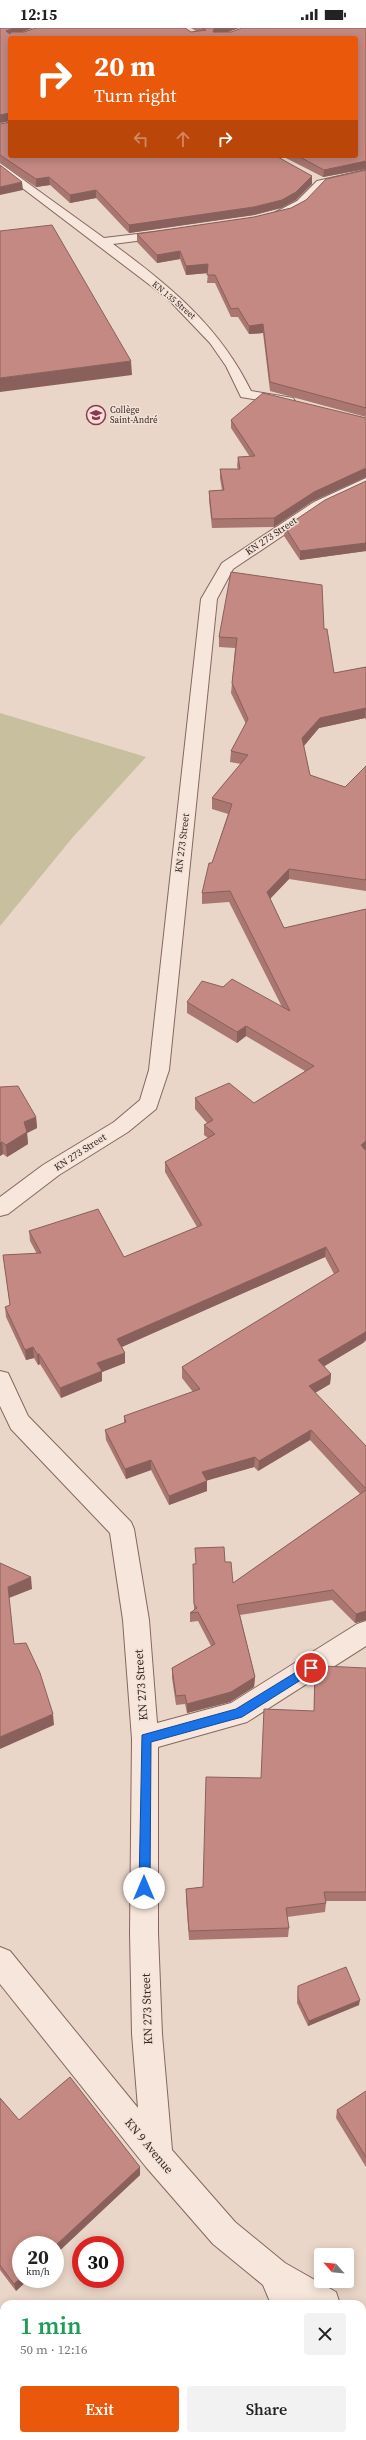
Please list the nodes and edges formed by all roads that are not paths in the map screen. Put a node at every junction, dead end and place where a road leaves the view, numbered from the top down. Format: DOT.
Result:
graph roads {
  1 [pos="0,166"];
  2 [pos="366,174"];
  3 [pos="308,176"];
  4 [pos="321,183"];
  5 [pos="267,216"];
  6 [pos="179,232"];
  7 [pos="103,242"];
  8 [pos="303,404"];
  9 [pos="366,482"];
  10 [pos="0,1208"];
  11 [pos="0,1380"];
  12 [pos="366,1632"];
  13 [pos="146,1739"];
  14 [pos="0,1961"];
  15 [pos="157,2156"];
  16 [pos="274,2274"];
  17 [pos="285,2300"];
  18 [pos="317,2300"];
  1 -- 7 [label="street, KN 135 Street"];
  2 -- 4 [label="street"];
  3 -- 4 [label="street"];
  4 -- 5 [label="street"];
  6 -- 7 [label="street"];
  7 -- 8 [label="street, KN 135 Street"];
  9 -- 10 [label="street, KN 273 Street"];
  11 -- 13 [label="street, KN 273 Street"];
  12 -- 13 [label="street"];
  13 -- 15 [label="street, KN 273 Street"];
  14 -- 15 [label="street, KN 9 Avenue"];
  15 -- 16 [label="street, KN 9 Avenue"];
  16 -- 17 [label="street"];
  16 -- 18 [label="street, KN 9 Avenue"];
}
